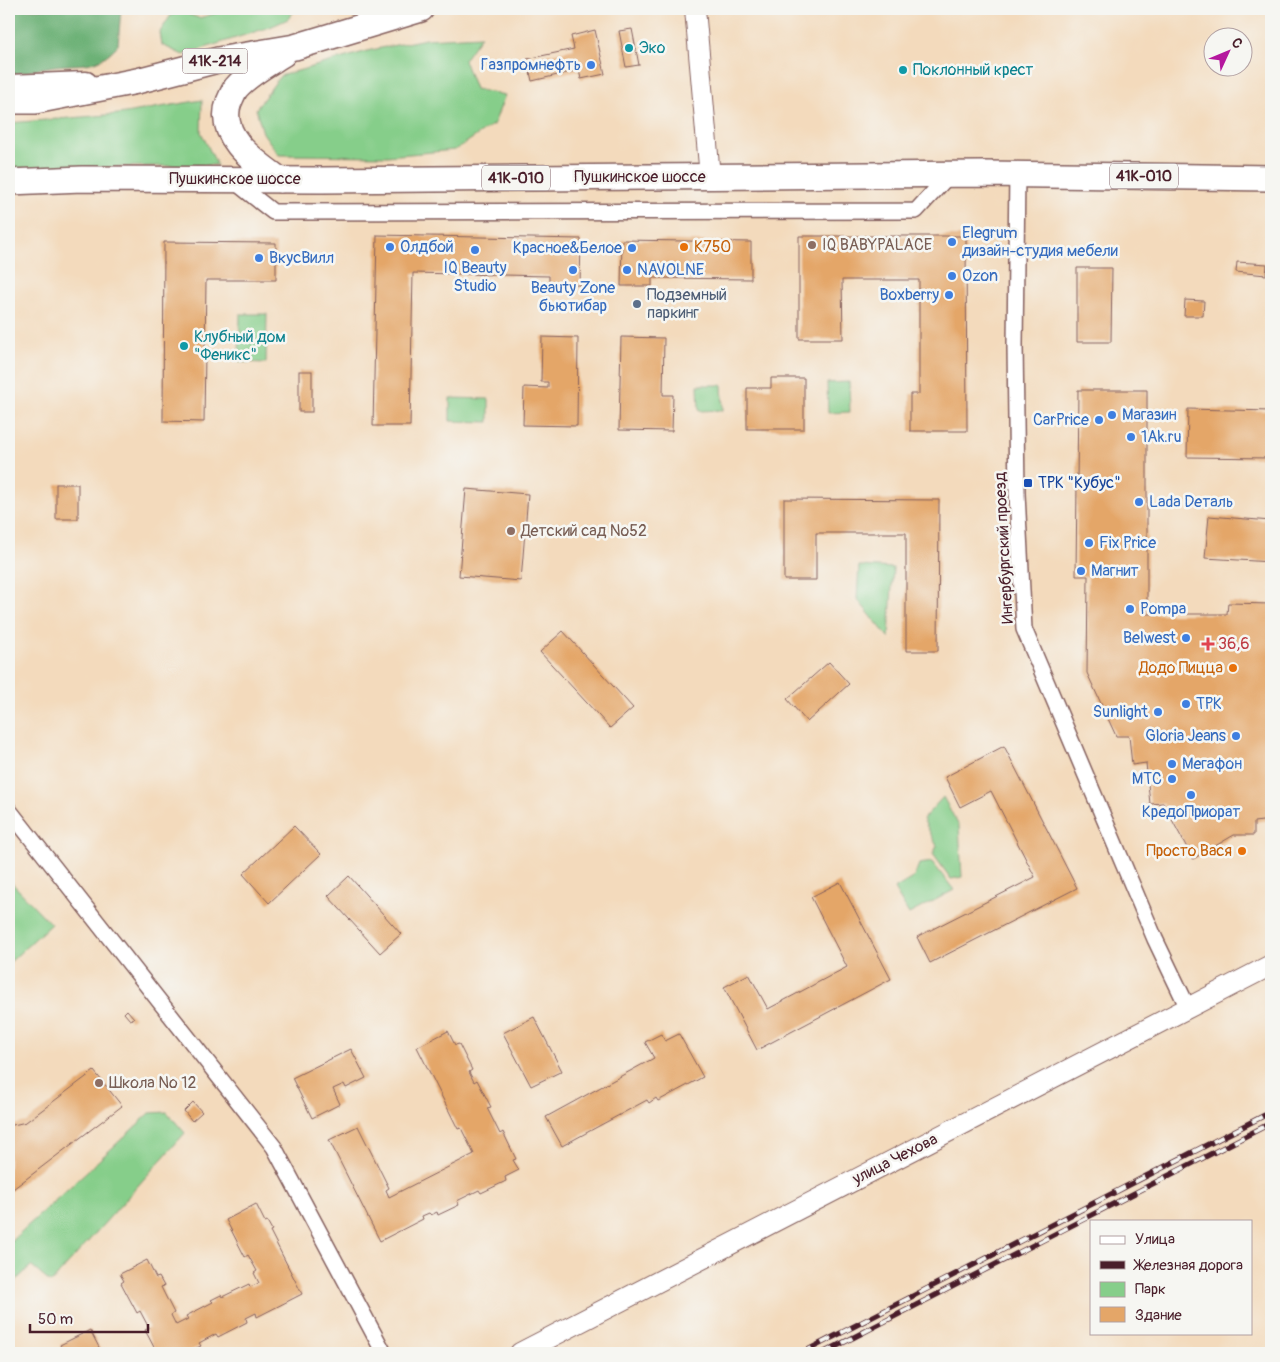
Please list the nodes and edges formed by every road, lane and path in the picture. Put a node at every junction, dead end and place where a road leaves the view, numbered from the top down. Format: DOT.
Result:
graph roads {
  1 [pos="420,9"];
  2 [pos="695,9"];
  3 [pos="295,47"];
  4 [pos="137,81"];
  5 [pos="9,86"];
  6 [pos="9,101"];
  7 [pos="950,174"];
  8 [pos="1017,174"];
  9 [pos="710,176"];
  10 [pos="1271,178"];
  11 [pos="233,180"];
  12 [pos="280,180"];
  13 [pos="9,182"];
  14 [pos="9,810"];
  15 [pos="1271,965"];
  16 [pos="1188,1008"];
  17 [pos="384,1353"];
  18 [pos="520,1353"];
  1 -- 3 [label="main road, 41К-214"];
  2 -- 9 [label="street"];
  3 -- 4 [label="main road, 41К-214"];
  3 -- 12 [label="main road"];
  4 -- 5 [label="main road"];
  4 -- 6 [label="main road, 41К-214"];
  7 -- 8 [label="main road, Пушкинское шоссе / 41К-010"];
  7 -- 9 [label="main road, Пушкинское шоссе / 41К-010"];
  7 -- 11 [label="street"];
  8 -- 10 [label="main road, Пушкинское шоссе / 41К-010"];
  8 -- 16 [label="street, Ингербургский проезд"];
  9 -- 12 [label="main road, Пушкинское шоссе / 41К-010"];
  11 -- 12 [label="main road, Пушкинское шоссе / 41К-010"];
  11 -- 13 [label="main road, Пушкинское шоссе / 41К-010"];
  14 -- 17 [label="street"];
  15 -- 16 [label="street, улица Чехова"];
  16 -- 18 [label="street, улица Чехова"];
}
